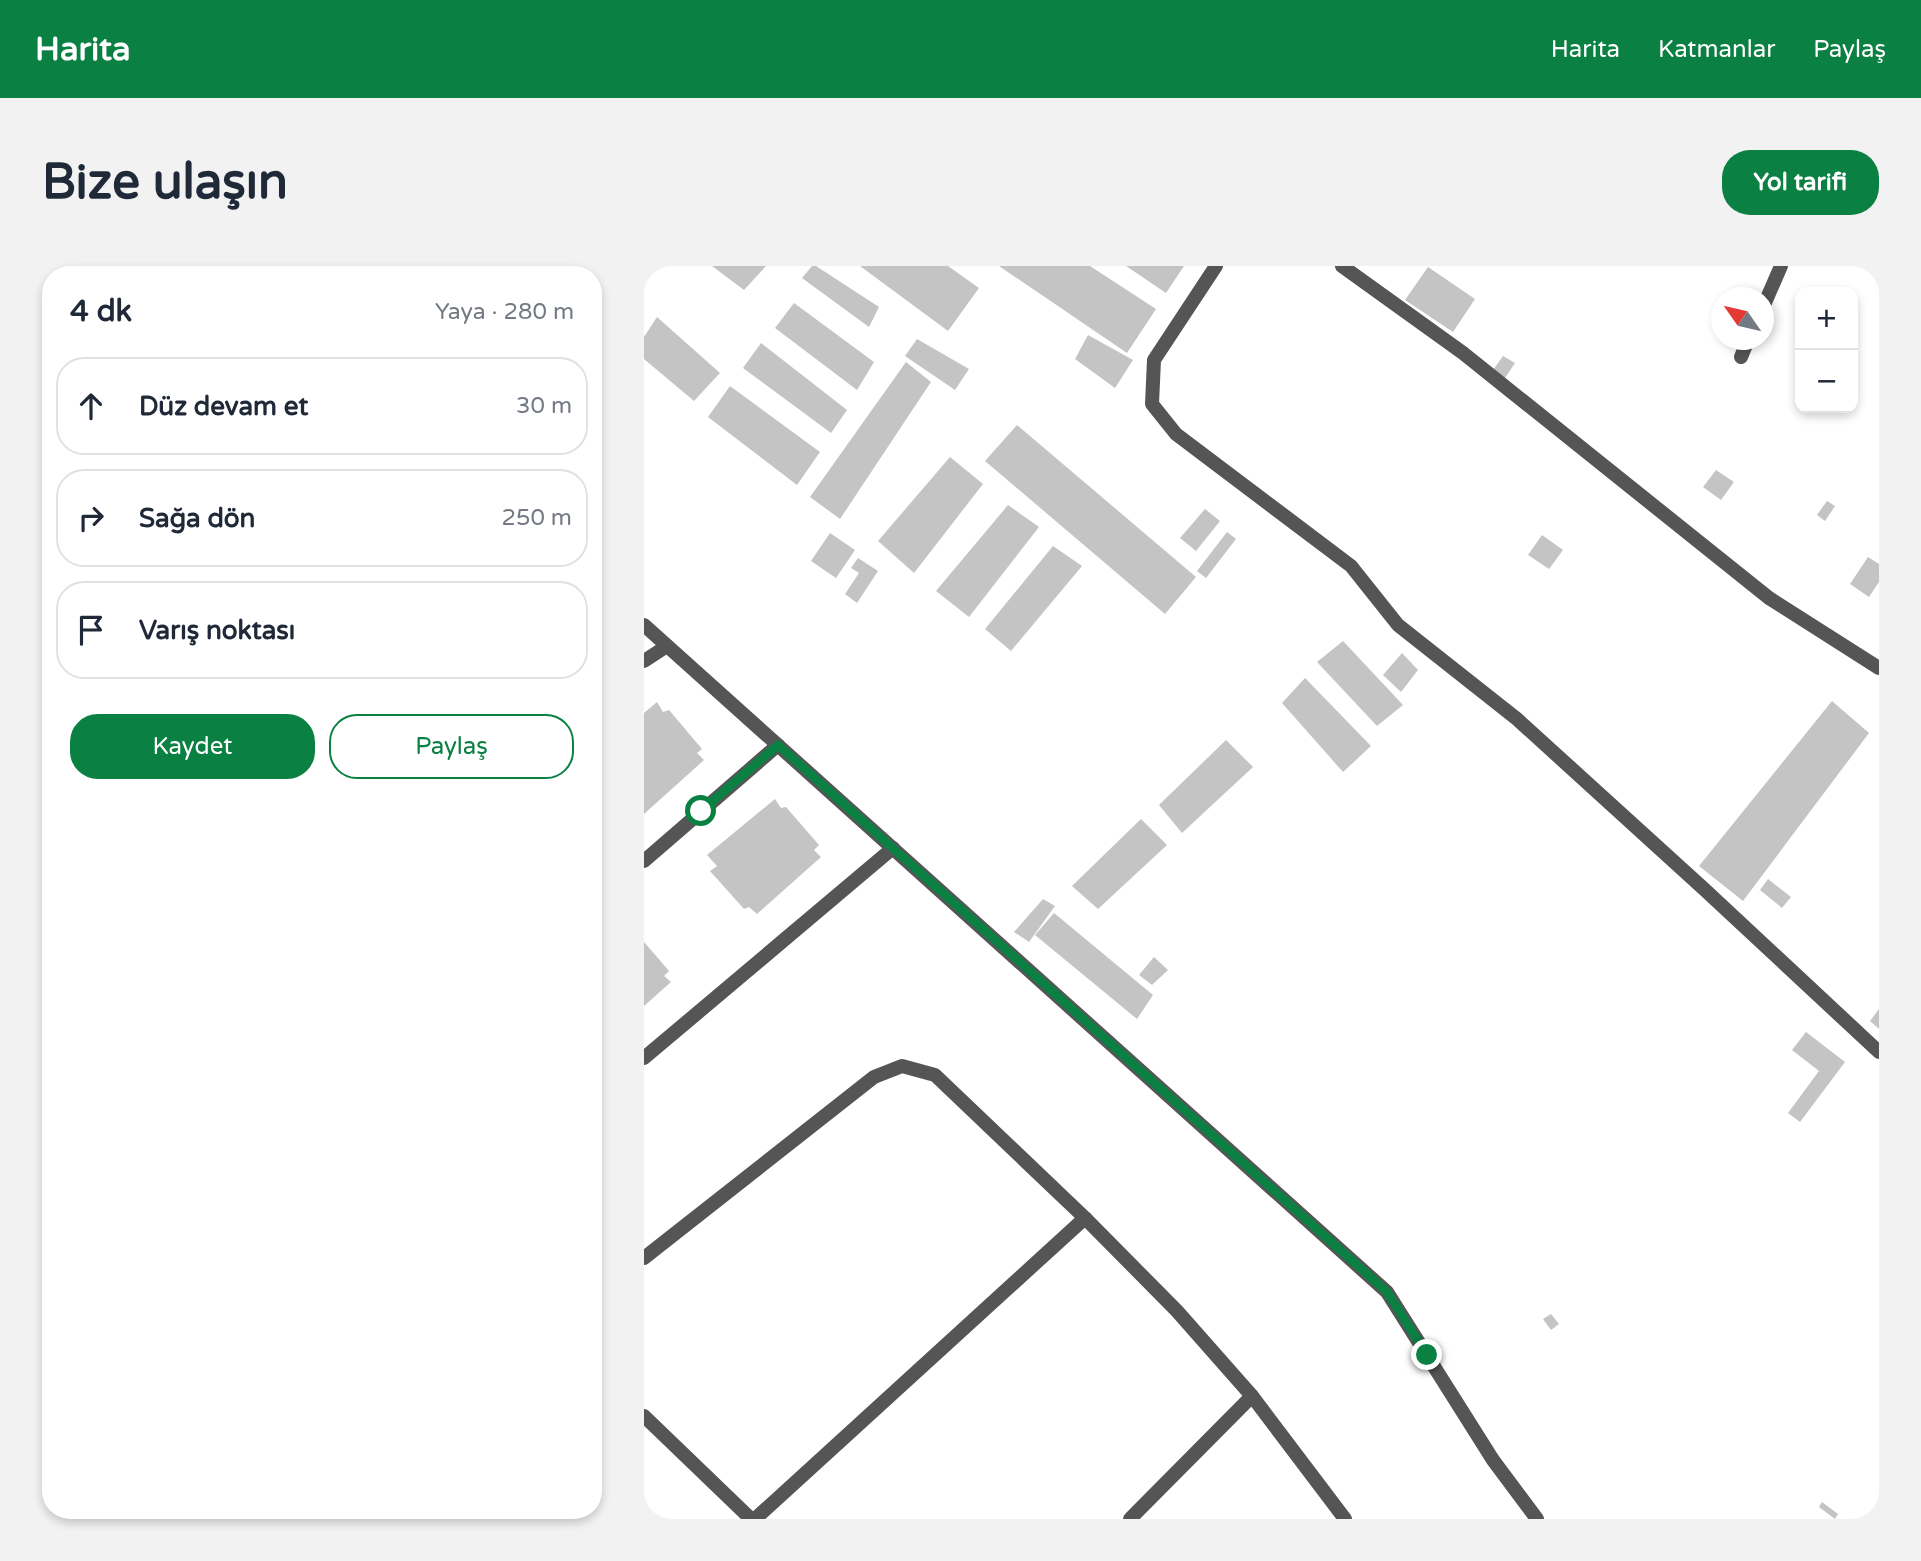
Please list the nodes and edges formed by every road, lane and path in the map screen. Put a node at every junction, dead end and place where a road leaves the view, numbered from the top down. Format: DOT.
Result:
graph roads {
  1 [pos="1216,266"];
  2 [pos="1342,266"];
  3 [pos="1781,266"];
  4 [pos="1771,287"];
  5 [pos="1744,350"];
  6 [pos="1741,357"];
  7 [pos="644,625"];
  8 [pos="667,646"];
  9 [pos="644,662"];
  10 [pos="1879,668"];
  11 [pos="778,745"];
  12 [pos="893,848"];
  13 [pos="644,861"];
  14 [pos="1879,1052"];
  15 [pos="644,1058"];
  16 [pos="1085,1218"];
  17 [pos="644,1258"];
  18 [pos="1252,1396"];
  19 [pos="644,1416"];
  20 [pos="753,1519"];
  21 [pos="1130,1519"];
  22 [pos="1345,1519"];
  23 [pos="1537,1519"];
  1 -- 14 [label="street"];
  2 -- 10 [label="street"];
  3 -- 4 [label="street"];
  5 -- 6 [label="street"];
  7 -- 8 [label="street"];
  8 -- 9 [label="street"];
  8 -- 11 [label="street"];
  11 -- 12 [label="street"];
  11 -- 13 [label="street"];
  12 -- 15 [label="street"];
  12 -- 23 [label="street"];
  16 -- 17 [label="street"];
  16 -- 18 [label="street"];
  16 -- 20 [label="street"];
  18 -- 21 [label="street"];
  18 -- 22 [label="street"];
  19 -- 20 [label="street"];
}
